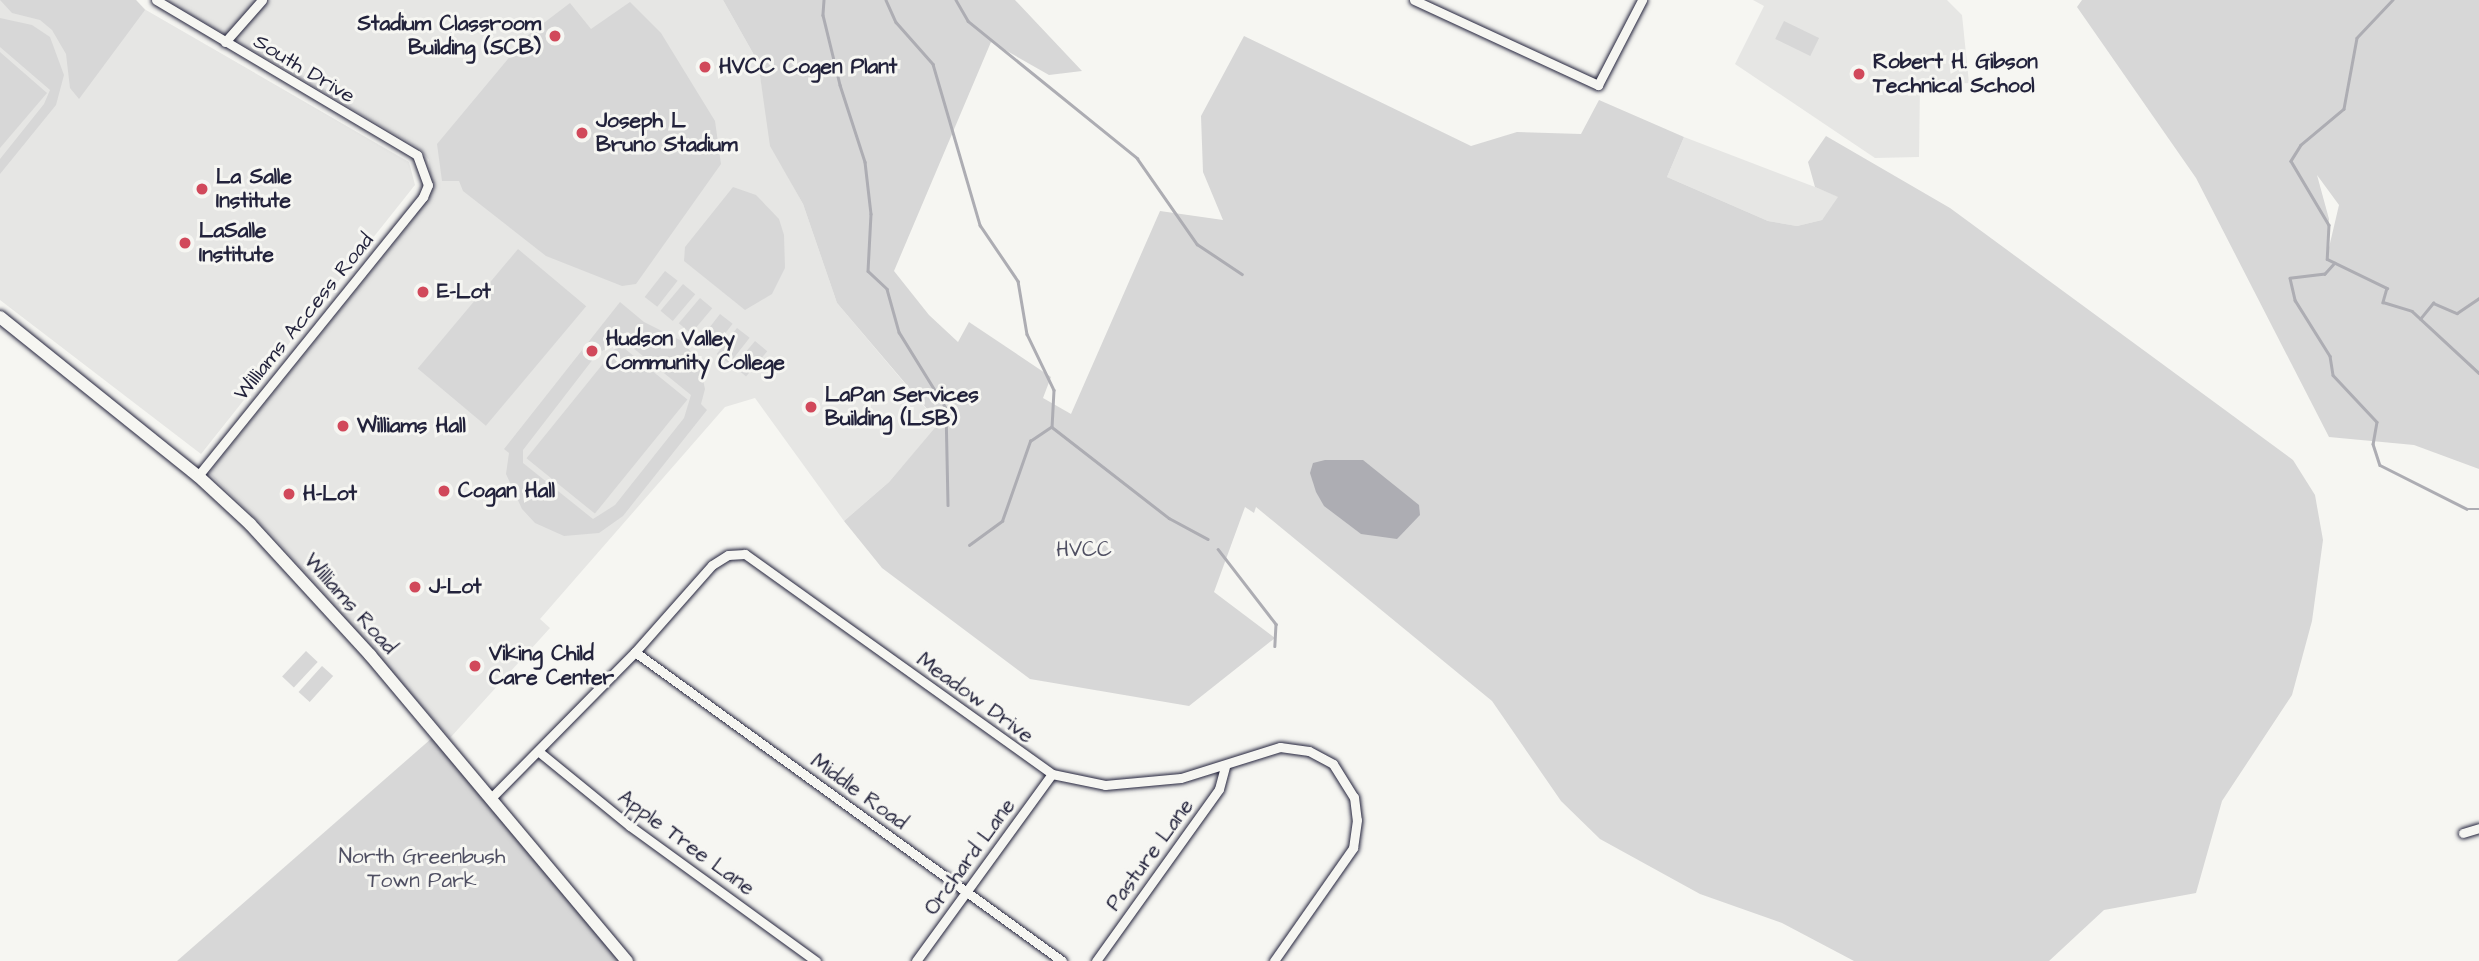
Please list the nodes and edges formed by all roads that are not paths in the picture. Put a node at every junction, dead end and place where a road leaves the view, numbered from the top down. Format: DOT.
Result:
graph roads {
  1 [pos="156,0"];
  2 [pos="262,0"];
  3 [pos="1414,0"];
  4 [pos="1642,0"];
  5 [pos="225,43"];
  6 [pos="427,176"];
  7 [pos="0,317"];
  8 [pos="198,476"];
  9 [pos="635,652"];
  10 [pos="538,751"];
  11 [pos="1225,766"];
  12 [pos="1052,774"];
  13 [pos="492,797"];
  14 [pos="2479,828"];
  15 [pos="2463,833"];
  16 [pos="967,890"];
  17 [pos="627,961"];
  18 [pos="816,961"];
  19 [pos="916,961"];
  20 [pos="1062,961"];
  21 [pos="1096,961"];
  22 [pos="1274,961"];
  1 -- 5 [label="street, South Drive"];
  2 -- 5 [label="street"];
  3 -- 4 [label="street"];
  5 -- 6 [label="street, South Drive"];
  6 -- 8 [label="street, Williams Access Road"];
  7 -- 8 [label="main road, Williams Road"];
  8 -- 13 [label="main road, Williams Road"];
  9 -- 10 [label="street, Meadow Drive"];
  9 -- 12 [label="street, Meadow Drive"];
  9 -- 16 [label="street, Middle Road"];
  10 -- 13 [label="street, Meadow Drive"];
  10 -- 18 [label="street, Apple Tree Lane"];
  11 -- 12 [label="street, Meadow Drive"];
  11 -- 21 [label="street, Pasture Lane"];
  11 -- 22 [label="street, Meadow Drive"];
  12 -- 16 [label="street, Orchard Lane"];
  13 -- 17 [label="main road, Williams Road"];
  14 -- 15 [label="street"];
  16 -- 19 [label="street, Orchard Lane"];
  16 -- 20 [label="street, Middle Road"];
}
